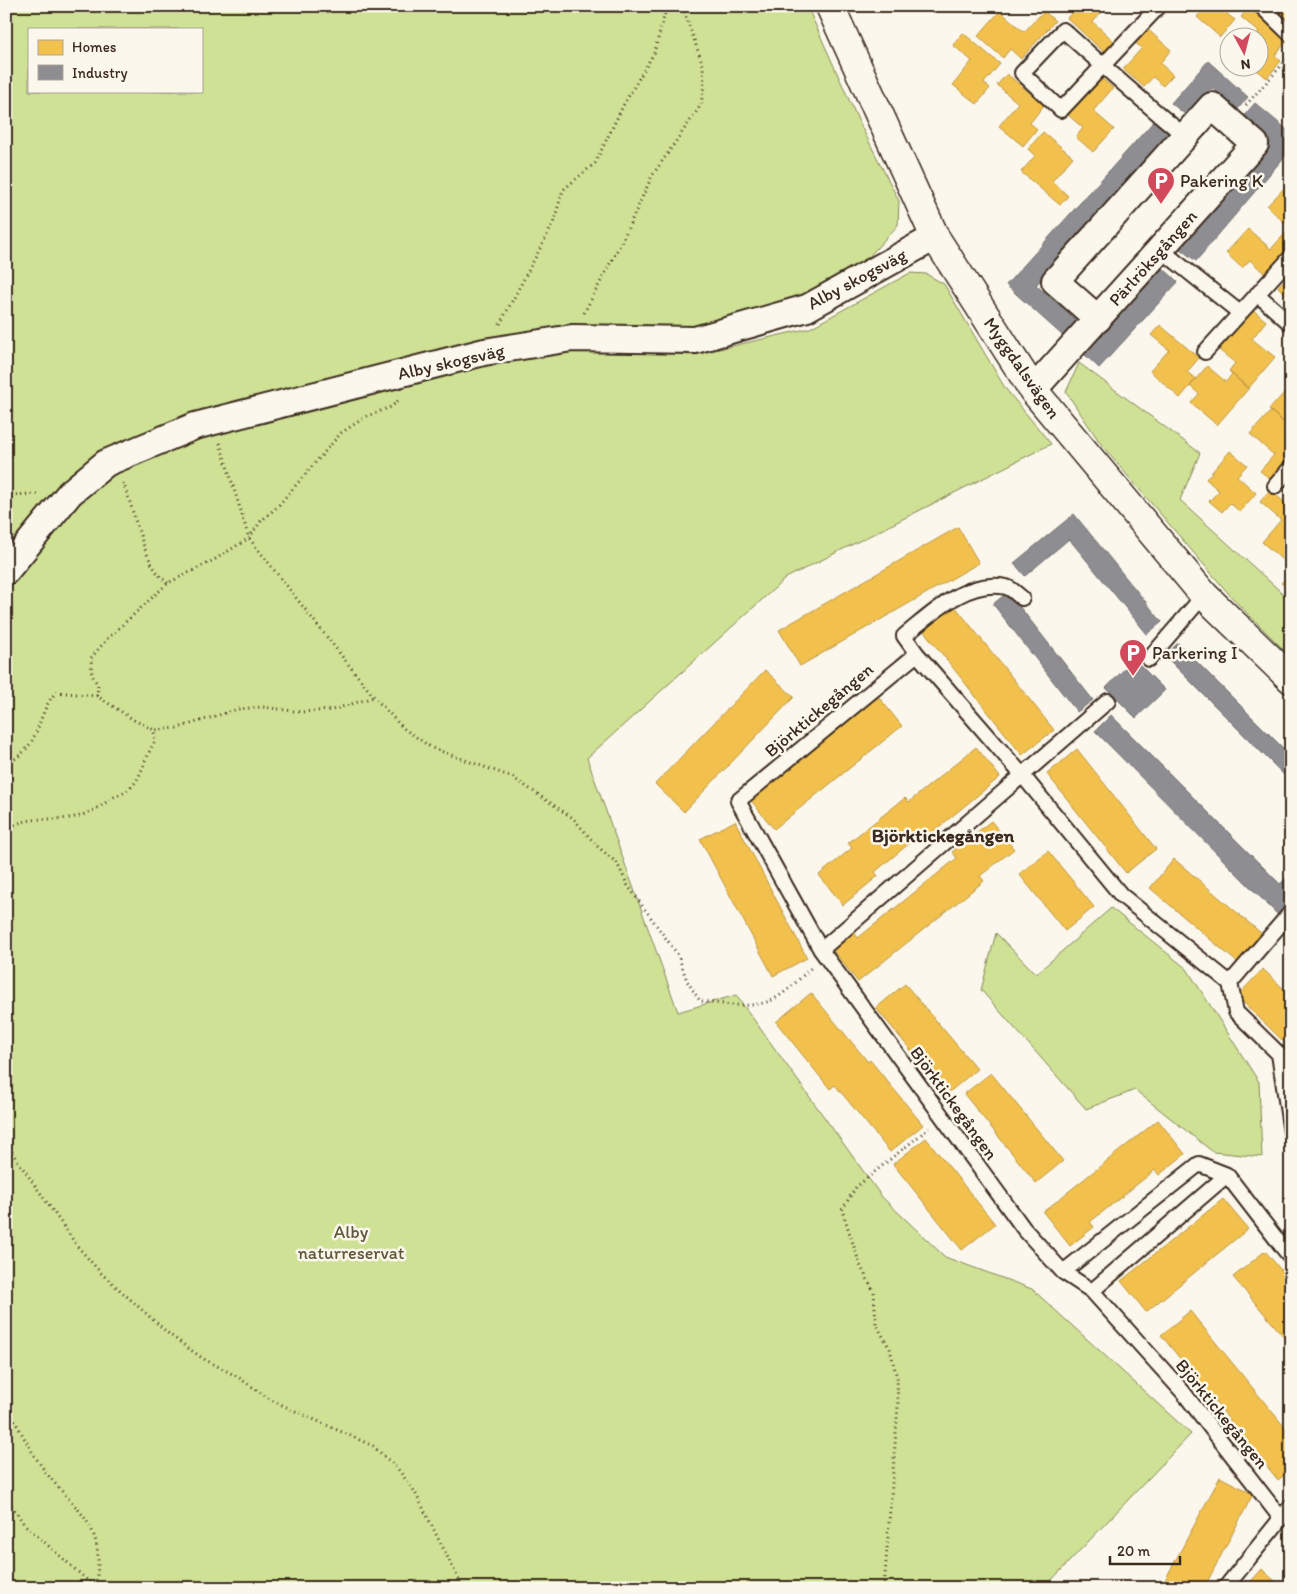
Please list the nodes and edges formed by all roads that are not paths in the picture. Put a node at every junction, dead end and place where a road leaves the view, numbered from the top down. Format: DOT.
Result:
graph roads {
  1 [pos="830,6"];
  2 [pos="1159,6"];
  3 [pos="1261,6"];
  4 [pos="1291,35"];
  5 [pos="1103,66"];
  6 [pos="1185,136"];
  7 [pos="935,237"];
  8 [pos="1160,249"];
  9 [pos="1291,257"];
  10 [pos="1257,294"];
  11 [pos="1240,313"];
  12 [pos="1098,319"];
  13 [pos="1291,324"];
  14 [pos="1206,352"];
  15 [pos="1033,390"];
  16 [pos="1291,467"];
  17 [pos="1275,486"];
  18 [pos="6,571"];
  19 [pos="1204,595"];
  20 [pos="1022,598"];
  21 [pos="917,654"];
  22 [pos="1149,660"];
  23 [pos="1291,678"];
  24 [pos="1108,701"];
  25 [pos="1023,776"];
  26 [pos="1291,912"];
  27 [pos="821,950"];
  28 [pos="1230,983"];
  29 [pos="1291,1133"];
  30 [pos="1227,1176"];
  31 [pos="1291,1258"];
  32 [pos="1063,1272"];
  33 [pos="1092,1291"];
  34 [pos="1291,1506"];
  35 [pos="1280,1517"];
  36 [pos="1224,1588"];
  1 -- 7 [label="street, Myggdalsvägen"];
  2 -- 5 [label="lane"];
  3 -- 4 [label="lane"];
  5 -- 5 [label="lane"];
  5 -- 6 [label="lane"];
  6 -- 8 [label="street, Pärlröksgången"];
  6 -- 12 [label="street, Pärlröksgången"];
  7 -- 15 [label="street, Myggdalsvägen"];
  7 -- 18 [label="street, Alby skogsväg"];
  8 -- 11 [label="lane"];
  8 -- 12 [label="street, Pärlröksgången"];
  9 -- 10 [label="lane"];
  10 -- 11 [label="lane"];
  10 -- 13 [label="lane"];
  11 -- 14 [label="lane"];
  12 -- 15 [label="street, Pärlröksgången"];
  15 -- 19 [label="street, Myggdalsvägen"];
  16 -- 17 [label="lane"];
  19 -- 22 [label="lane"];
  19 -- 23 [label="street, Myggdalsvägen"];
  20 -- 21 [label="lane"];
  21 -- 25 [label="lane"];
  21 -- 27 [label="lane, Björktickegången"];
  24 -- 25 [label="lane"];
  25 -- 27 [label="lane"];
  25 -- 28 [label="lane"];
  26 -- 28 [label="lane"];
  27 -- 32 [label="lane, Björktickegången"];
  28 -- 29 [label="lane"];
  30 -- 31 [label="lane"];
  30 -- 32 [label="lane"];
  30 -- 33 [label="lane"];
  32 -- 33 [label="lane, Björktickegången"];
  33 -- 35 [label="lane, Björktickegången"];
  34 -- 35 [label="lane"];
  35 -- 36 [label="lane"];
}
